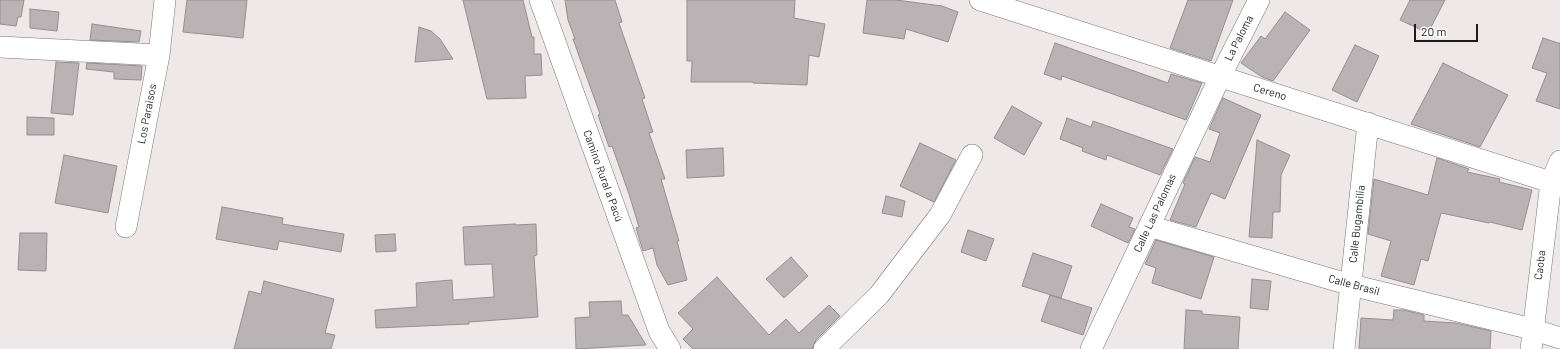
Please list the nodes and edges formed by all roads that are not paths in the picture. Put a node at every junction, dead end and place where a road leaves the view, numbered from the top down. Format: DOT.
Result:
graph roads {
  1 [pos="165,0"];
  2 [pos="540,0"];
  3 [pos="980,0"];
  4 [pos="1259,0"];
  5 [pos="0,47"];
  6 [pos="159,55"];
  7 [pos="1220,77"];
  8 [pos="1368,123"];
  9 [pos="972,156"];
  10 [pos="1560,161"];
  11 [pos="1556,183"];
  12 [pos="1149,226"];
  13 [pos="126,227"];
  14 [pos="1351,285"];
  15 [pos="1532,328"];
  16 [pos="1560,338"];
  17 [pos="670,349"];
  18 [pos="824,349"];
  19 [pos="1091,349"];
  20 [pos="1344,349"];
  21 [pos="1531,349"];
  1 -- 6 [label="street, Los Paraisos"];
  2 -- 17 [label="street, Camino Rural a Pacú"];
  3 -- 7 [label="street, Cereno"];
  4 -- 7 [label="street, La Paloma"];
  5 -- 6 [label="street"];
  6 -- 13 [label="street, Los Paraisos"];
  7 -- 8 [label="street, Cereno"];
  7 -- 12 [label="street, Calle Las Palomas"];
  8 -- 11 [label="street, Cereno"];
  8 -- 14 [label="street, Calle Bugambilia"];
  9 -- 18 [label="street"];
  10 -- 11 [label="street, Caoba"];
  11 -- 15 [label="street, Caoba"];
  12 -- 14 [label="street, Calle Brasil"];
  12 -- 19 [label="street, Calle Las Palomas"];
  14 -- 15 [label="street, Calle Brasil"];
  14 -- 20 [label="street, Calle Bugambilia"];
  15 -- 16 [label="street, Calle Brasil"];
  15 -- 21 [label="street, Caoba"];
}
